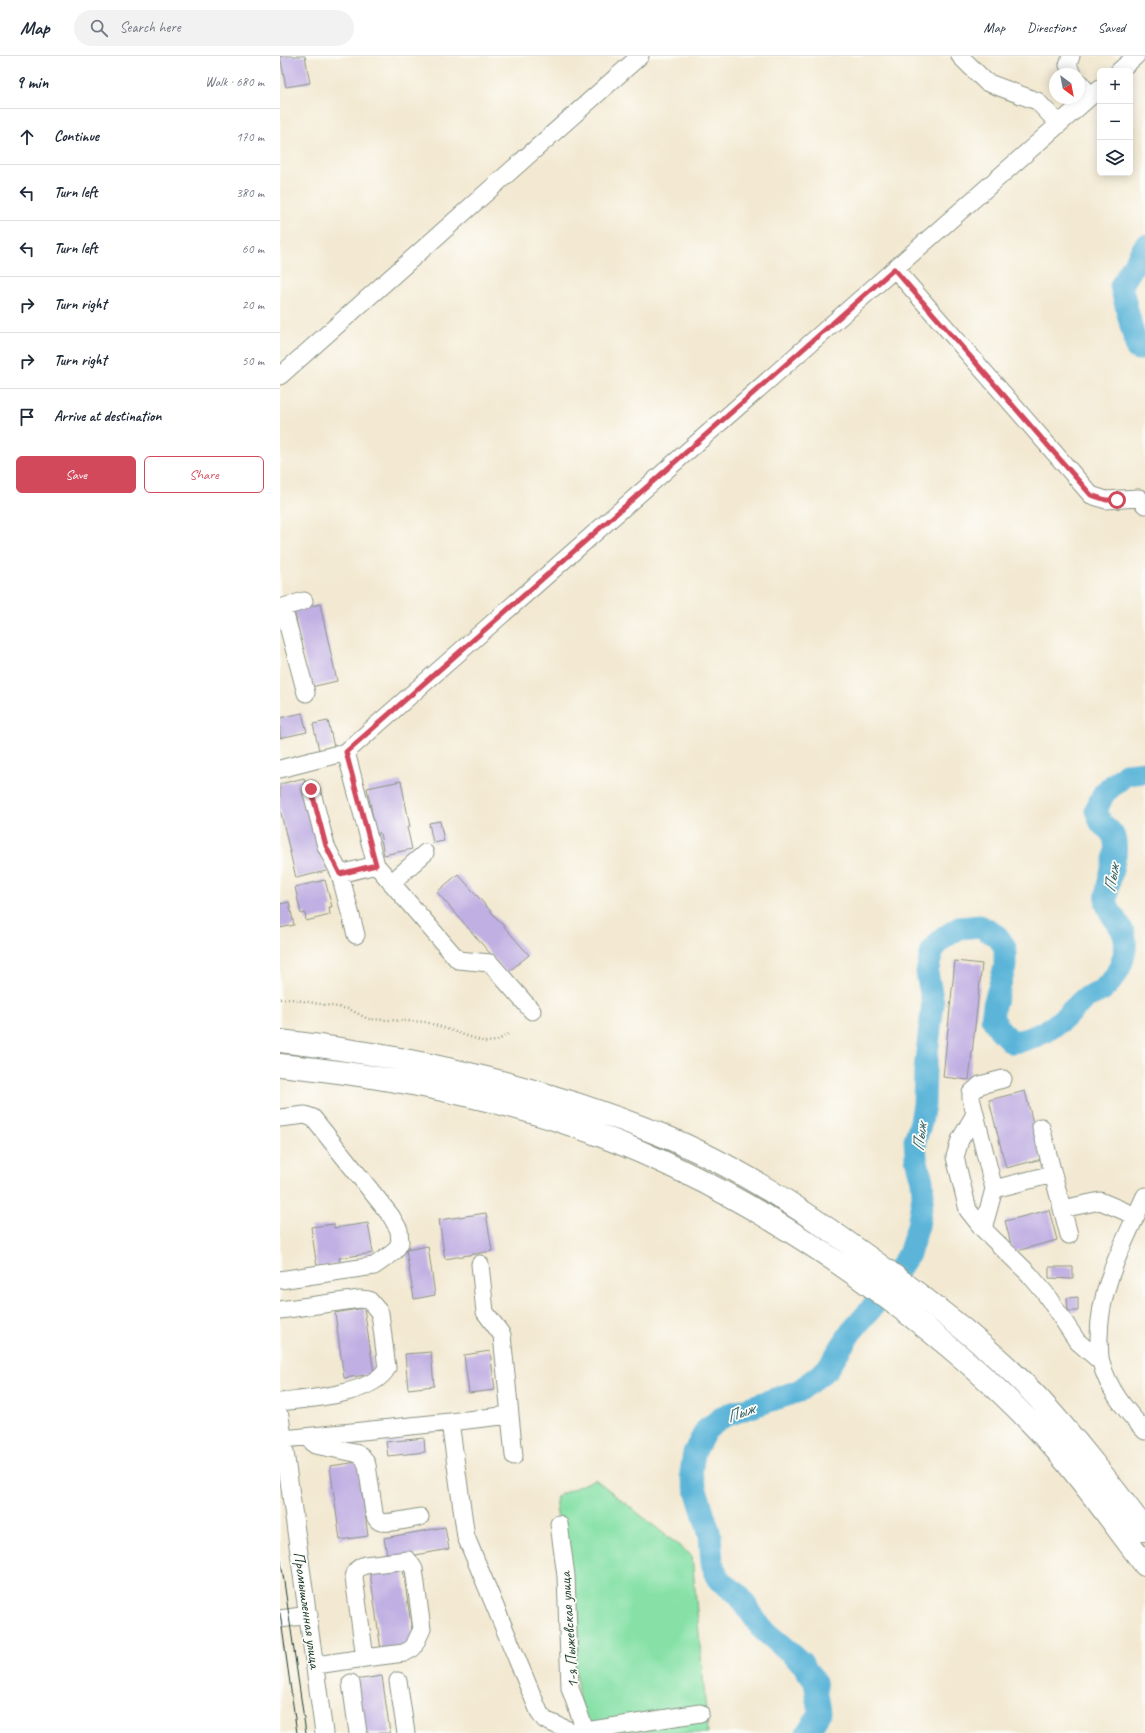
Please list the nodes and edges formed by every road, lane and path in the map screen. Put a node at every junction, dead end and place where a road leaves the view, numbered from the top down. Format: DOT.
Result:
graph roads {
  1 [pos="640,56"];
  2 [pos="960,56"];
  3 [pos="1071,56"];
  4 [pos="1136,56"];
  5 [pos="1069,68"];
  6 [pos="1122,68"];
  7 [pos="1085,86"];
  8 [pos="1096,92"];
  9 [pos="1058,124"];
  10 [pos="894,269"];
  11 [pos="280,376"];
  12 [pos="1145,504"];
  13 [pos="304,601"];
  14 [pos="282,607"];
  15 [pos="306,693"];
  16 [pos="346,752"];
  17 [pos="280,770"];
  18 [pos="311,789"];
  19 [pos="425,853"];
  20 [pos="376,865"];
  21 [pos="340,874"];
  22 [pos="391,882"];
  23 [pos="356,935"];
  24 [pos="280,999"];
  25 [pos="532,1011"];
  26 [pos="508,1034"];
  27 [pos="280,1041"];
  28 [pos="280,1065"];
  29 [pos="1003,1079"];
  30 [pos="975,1114"];
  31 [pos="280,1118"];
  32 [pos="1041,1127"];
  33 [pos="1053,1174"];
  34 [pos="994,1189"];
  35 [pos="1145,1196"];
  36 [pos="1062,1209"];
  37 [pos="1136,1216"];
  38 [pos="983,1229"];
  39 [pos="1069,1235"];
  40 [pos="858,1263"];
  41 [pos="480,1264"];
  42 [pos="280,1280"];
  43 [pos="280,1310"];
  44 [pos="1100,1360"];
  45 [pos="280,1402"];
  46 [pos="510,1415"];
  47 [pos="280,1416"];
  48 [pos="450,1422"];
  49 [pos="1145,1431"];
  50 [pos="308,1437"];
  51 [pos="284,1439"];
  52 [pos="514,1456"];
  53 [pos="420,1517"];
  54 [pos="559,1524"];
  55 [pos="1145,1530"];
  56 [pos="1145,1565"];
  57 [pos="309,1615"];
  58 [pos="280,1619"];
  59 [pos="365,1658"];
  60 [pos="316,1665"];
  61 [pos="398,1681"];
  62 [pos="351,1683"];
  63 [pos="700,1713"];
  64 [pos="583,1732"];
  65 [pos="324,1733"];
  66 [pos="358,1733"];
  67 [pos="406,1733"];
  1 -- 11 [label="street"];
  2 -- 9 [label="street"];
  3 -- 5 [label="street"];
  4 -- 6 [label="street"];
  7 -- 8 [label="street"];
  8 -- 9 [label="street"];
  9 -- 10 [label="street"];
  10 -- 12 [label="street"];
  10 -- 16 [label="street"];
  13 -- 14 [label="street"];
  14 -- 15 [label="street"];
  16 -- 17 [label="street"];
  16 -- 20 [label="street"];
  18 -- 21 [label="street"];
  19 -- 22 [label="street"];
  20 -- 21 [label="street"];
  20 -- 22 [label="street"];
  21 -- 23 [label="street"];
  22 -- 25 [label="street"];
  24 -- 26 [label="path"];
  27 -- 40 [label="highway"];
  28 -- 40 [label="highway"];
  29 -- 30 [label="street"];
  30 -- 34 [label="street"];
  30 -- 38 [label="street"];
  31 -- 42 [label="street"];
  32 -- 33 [label="street"];
  33 -- 34 [label="street"];
  33 -- 36 [label="street"];
  34 -- 38 [label="street"];
  35 -- 37 [label="street"];
  36 -- 37 [label="street"];
  36 -- 39 [label="street"];
  37 -- 44 [label="street"];
  38 -- 44 [label="street"];
  40 -- 55 [label="highway"];
  40 -- 56 [label="highway"];
  41 -- 46 [label="street"];
  43 -- 45 [label="street"];
  44 -- 49 [label="street"];
  46 -- 48 [label="street"];
  46 -- 52 [label="street"];
  47 -- 51 [label="street, Промышленная улица"];
  48 -- 50 [label="street"];
  48 -- 64 [label="street"];
  50 -- 51 [label="street"];
  50 -- 53 [label="street"];
  51 -- 57 [label="street, Промышленная улица"];
  54 -- 64 [label="street, 1-я Пыжевская улица"];
  57 -- 58 [label="street"];
  57 -- 60 [label="street, Промышленная улица"];
  59 -- 59 [label="street"];
  59 -- 60 [label="street"];
  60 -- 65 [label="street, Промышленная улица"];
  61 -- 67 [label="street"];
  62 -- 66 [label="street"];
  63 -- 64 [label="street"];
}
